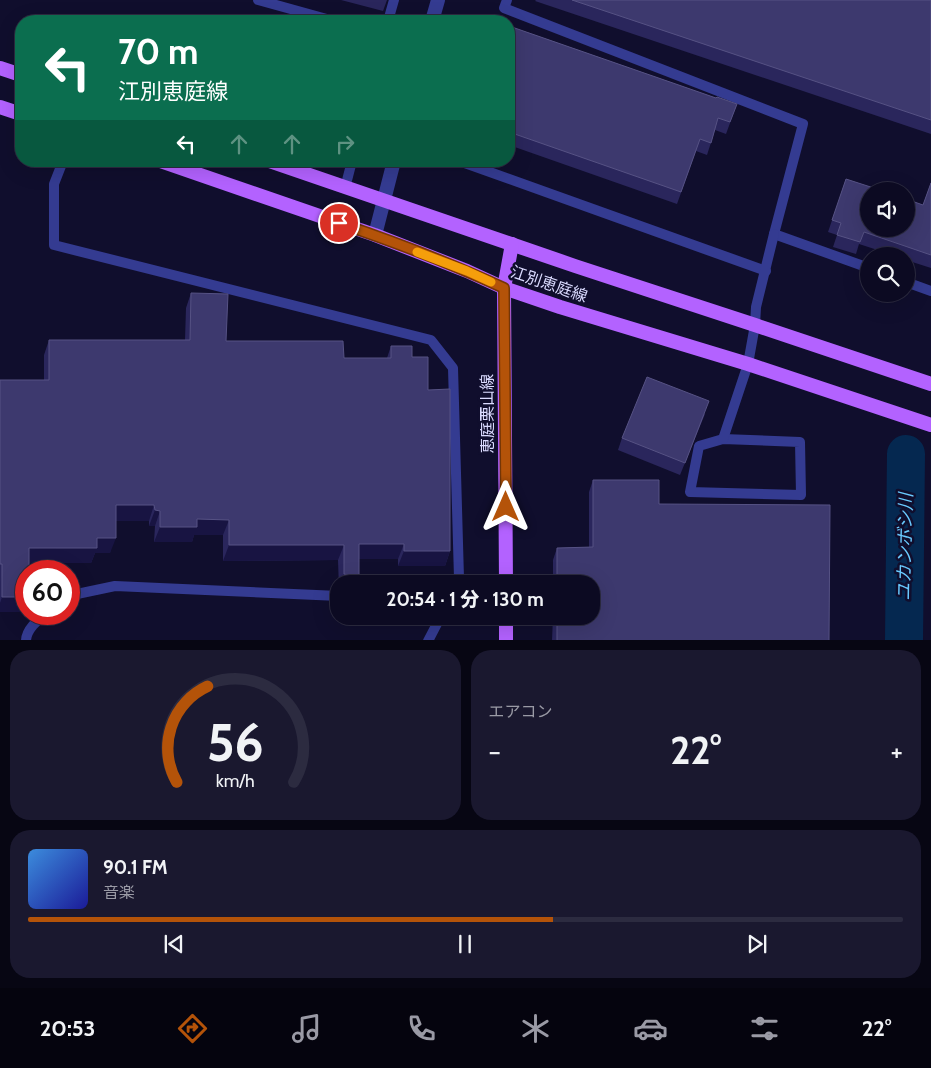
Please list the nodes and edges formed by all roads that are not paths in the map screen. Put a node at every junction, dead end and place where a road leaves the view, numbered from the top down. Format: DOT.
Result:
graph roads {
  1 [pos="258,0"];
  2 [pos="394,0"];
  3 [pos="438,0"];
  4 [pos="507,0"];
  5 [pos="312,15"];
  6 [pos="390,15"];
  7 [pos="434,15"];
  8 [pos="0,68"];
  9 [pos="15,73"];
  10 [pos="0,106"];
  11 [pos="15,112"];
  12 [pos="61,167"];
  13 [pos="177,167"];
  14 [pos="286,167"];
  15 [pos="350,167"];
  16 [pos="392,167"];
  17 [pos="476,167"];
  18 [pos="345,188"];
  19 [pos="383,201"];
  20 [pos="774,234"];
  21 [pos="375,235"];
  22 [pos="512,244"];
  23 [pos="860,265"];
  24 [pos="766,271"];
  25 [pos="915,285"];
  26 [pos="504,288"];
  27 [pos="931,291"];
  28 [pos="755,325"];
  29 [pos="748,364"];
  30 [pos="931,384"];
  31 [pos="931,425"];
  32 [pos="723,439"];
  33 [pos="459,575"];
  34 [pos="506,575"];
  35 [pos="80,593"];
  36 [pos="330,596"];
  37 [pos="34,625"];
  38 [pos="436,625"];
  39 [pos="506,625"];
  40 [pos="26,640"];
  41 [pos="428,640"];
  42 [pos="506,640"];
  1 -- 5 [label="lane"];
  2 -- 6 [label="lane"];
  3 -- 7 [label="street"];
  4 -- 20 [label="lane"];
  8 -- 9 [label="main road"];
  10 -- 11 [label="main road"];
  12 -- 33 [label="lane"];
  13 -- 21 [label="main road, 江別恵庭線"];
  14 -- 18 [label="main road, 江別恵庭線"];
  15 -- 18 [label="lane"];
  16 -- 19 [label="street"];
  17 -- 24 [label="lane"];
  18 -- 19 [label="main road, 江別恵庭線"];
  19 -- 21 [label="street"];
  19 -- 22 [label="main road, 江別恵庭線"];
  20 -- 23 [label="lane"];
  20 -- 24 [label="lane"];
  21 -- 26 [label="main road, 江別恵庭線"];
  22 -- 26 [label="main road, 恵庭栗山線"];
  22 -- 28 [label="main road, 江別恵庭線"];
  24 -- 28 [label="lane"];
  25 -- 27 [label="lane"];
  26 -- 29 [label="main road, 江別恵庭線"];
  26 -- 34 [label="main road, 恵庭栗山線"];
  28 -- 29 [label="lane"];
  28 -- 30 [label="main road, 江別恵庭線"];
  29 -- 31 [label="main road, 江別恵庭線"];
  29 -- 32 [label="lane"];
  32 -- 32 [label="lane"];
  35 -- 36 [label="lane"];
  37 -- 40 [label="lane"];
  38 -- 41 [label="lane"];
  39 -- 42 [label="main road"];
}
